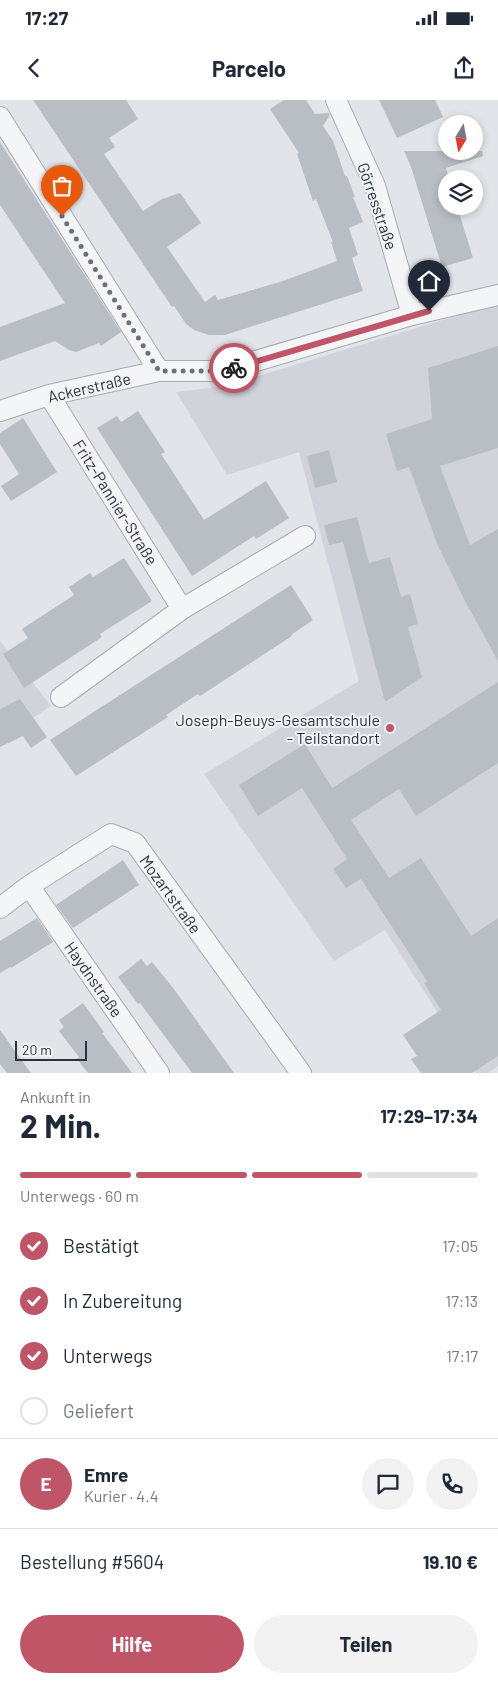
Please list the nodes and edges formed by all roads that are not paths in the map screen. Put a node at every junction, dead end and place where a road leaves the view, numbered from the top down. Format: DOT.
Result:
graph roads {
  1 [pos="336,100"];
  2 [pos="0,117"];
  3 [pos="498,295"];
  4 [pos="412,315"];
  5 [pos="159,371"];
  6 [pos="49,396"];
  7 [pos="0,410"];
  8 [pos="304,536"];
  9 [pos="182,609"];
  10 [pos="61,697"];
  11 [pos="29,886"];
  12 [pos="0,908"];
  13 [pos="159,1073"];
  14 [pos="301,1073"];
  1 -- 4 [label="street, Görresstraße"];
  2 -- 5 [label="street"];
  3 -- 4 [label="street, Ackerstraße"];
  4 -- 5 [label="street, Ackerstraße"];
  5 -- 6 [label="street, Ackerstraße"];
  6 -- 7 [label="street, Ackerstraße"];
  6 -- 9 [label="street, Fritz-Pannier-Straße"];
  8 -- 9 [label="street"];
  9 -- 10 [label="street"];
  11 -- 12 [label="street, Mozartstraße"];
  11 -- 13 [label="street, Haydnstraße"];
  11 -- 14 [label="street, Mozartstraße"];
}
